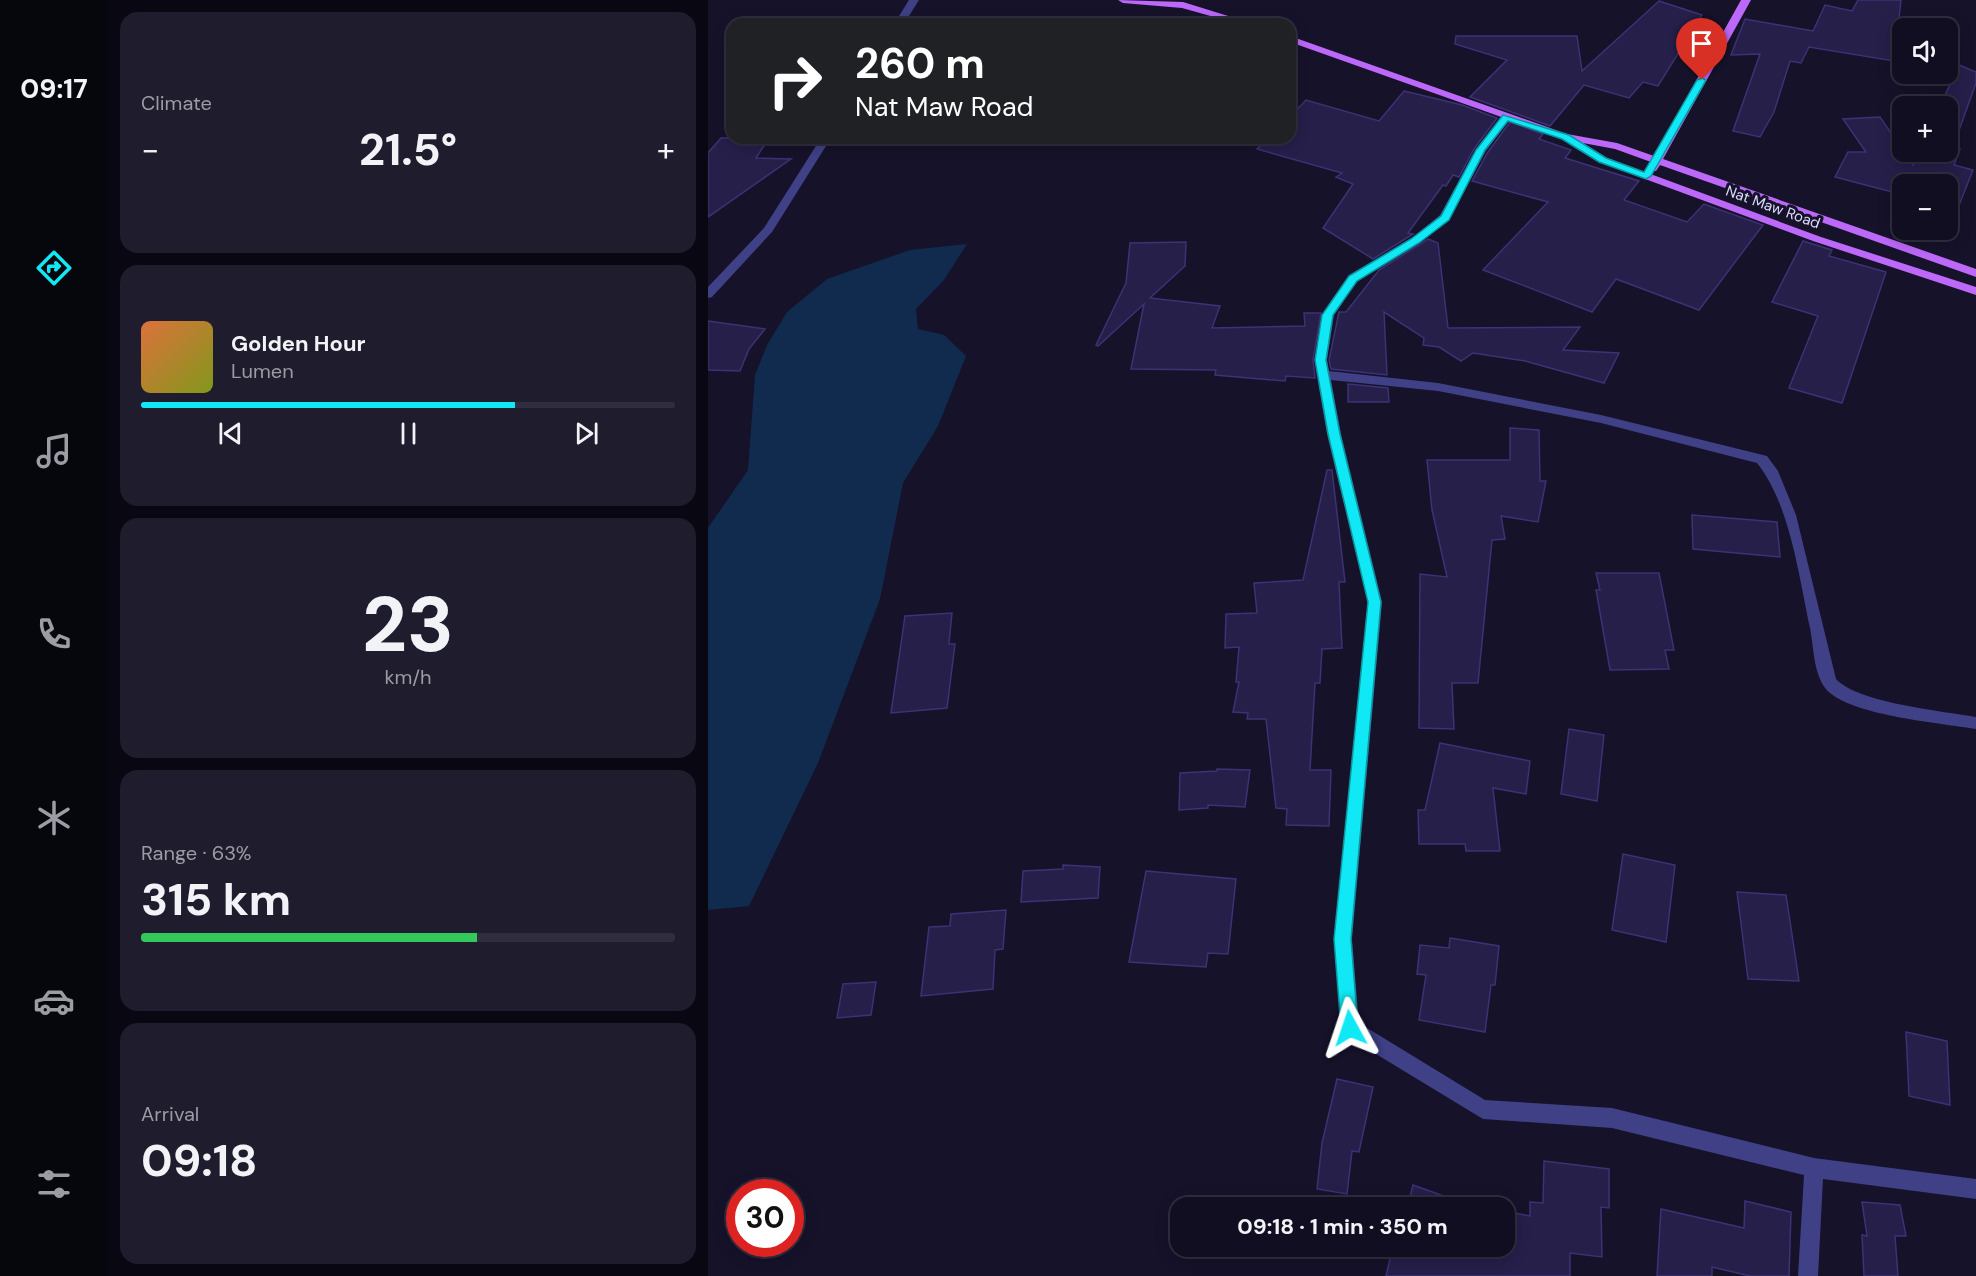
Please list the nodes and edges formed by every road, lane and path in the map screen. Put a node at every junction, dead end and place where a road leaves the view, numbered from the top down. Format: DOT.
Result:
graph roads {
  1 [pos="914,0"];
  2 [pos="1123,0"];
  3 [pos="1746,0"];
  4 [pos="903,18"];
  5 [pos="1228,18"];
  6 [pos="1296,41"];
  7 [pos="1506,117"];
  8 [pos="1565,137"];
  9 [pos="822,144"];
  10 [pos="1658,161"];
  11 [pos="1646,176"];
  12 [pos="1976,273"];
  13 [pos="1976,291"];
  14 [pos="708,294"];
  15 [pos="1323,375"];
  16 [pos="1976,723"];
  17 [pos="1814,1168"];
  18 [pos="1976,1188"];
  19 [pos="1808,1276"];
  1 -- 4 [label="street"];
  2 -- 5 [label="main road"];
  3 -- 10 [label="main road"];
  6 -- 7 [label="main road, Nat Maw Road"];
  7 -- 8 [label="main road, Nat Maw Road"];
  7 -- 15 [label="street"];
  8 -- 10 [label="main road, Nat Maw Road"];
  8 -- 11 [label="main road, Nat Maw Road"];
  9 -- 14 [label="street"];
  10 -- 11 [label="main road"];
  10 -- 12 [label="main road, Nat Maw Road"];
  11 -- 13 [label="main road, Nat Maw Road"];
  15 -- 16 [label="street"];
  15 -- 17 [label="street"];
  17 -- 18 [label="street"];
  17 -- 19 [label="street"];
}
